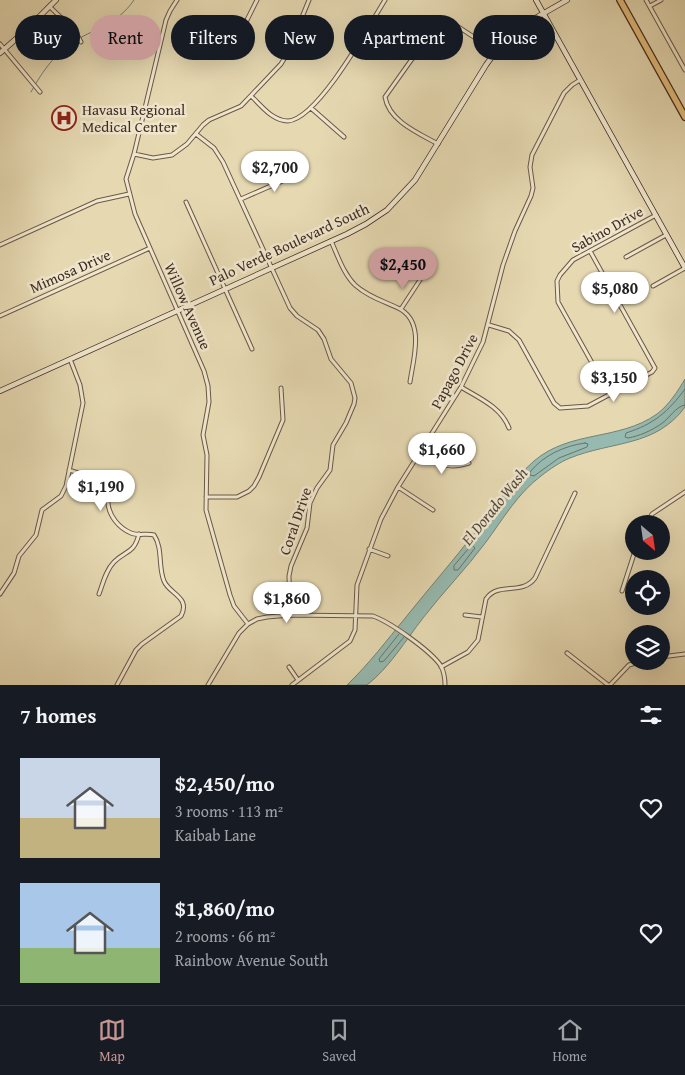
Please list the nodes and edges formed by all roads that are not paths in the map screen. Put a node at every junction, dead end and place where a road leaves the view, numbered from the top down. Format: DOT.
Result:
graph roads {
  1 [pos="56,0"];
  2 [pos="177,0"];
  3 [pos="257,0"];
  4 [pos="309,0"];
  5 [pos="385,0"];
  6 [pos="536,0"];
  7 [pos="567,0"];
  8 [pos="620,0"];
  9 [pos="646,0"];
  10 [pos="661,0"];
  11 [pos="650,6"];
  12 [pos="50,7"];
  13 [pos="542,13"];
  14 [pos="250,15"];
  15 [pos="539,15"];
  16 [pos="473,37"];
  17 [pos="81,42"];
  18 [pos="0,44"];
  19 [pos="2,51"];
  20 [pos="489,60"];
  21 [pos="685,70"];
  22 [pos="580,80"];
  23 [pos="40,92"];
  24 [pos="251,96"];
  25 [pos="311,108"];
  26 [pos="685,118"];
  27 [pos="196,134"];
  28 [pos="344,137"];
  29 [pos="438,144"];
  30 [pos="134,154"];
  31 [pos="303,172"];
  32 [pos="129,194"];
  33 [pos="241,199"];
  34 [pos="186,202"];
  35 [pos="656,215"];
  36 [pos="667,234"];
  37 [pos="330,242"];
  38 [pos="0,245"];
  39 [pos="150,248"];
  40 [pos="590,251"];
  41 [pos="626,257"];
  42 [pos="272,268"];
  43 [pos="685,268"];
  44 [pos="420,280"];
  45 [pos="653,286"];
  46 [pos="225,289"];
  47 [pos="401,309"];
  48 [pos="177,310"];
  49 [pos="0,316"];
  50 [pos="488,325"];
  51 [pos="252,349"];
  52 [pos="70,359"];
  53 [pos="410,382"];
  54 [pos="461,387"];
  55 [pos="281,388"];
  56 [pos="0,391"];
  57 [pos="610,395"];
  58 [pos="509,428"];
  59 [pos="420,452"];
  60 [pos="469,463"];
  61 [pos="69,470"];
  62 [pos="398,487"];
  63 [pos="685,492"];
  64 [pos="575,493"];
  65 [pos="206,497"];
  66 [pos="433,510"];
  67 [pos="651,515"];
  68 [pos="139,534"];
  69 [pos="369,549"];
  70 [pos="388,556"];
  71 [pos="633,560"];
  72 [pos="622,591"];
  73 [pos="0,594"];
  74 [pos="99,594"];
  75 [pos="290,615"];
  76 [pos="355,615"];
  77 [pos="465,615"];
  78 [pos="482,617"];
  79 [pos="248,624"];
  80 [pos="567,653"];
  81 [pos="685,654"];
  82 [pos="670,656"];
  83 [pos="289,667"];
  84 [pos="441,667"];
  85 [pos="625,670"];
  86 [pos="298,680"];
  87 [pos="117,685"];
  88 [pos="208,685"];
  89 [pos="292,685"];
  90 [pos="445,685"];
  91 [pos="609,685"];
  1 -- 12 [label="main road"];
  2 -- 30 [label="street, Willow Avenue"];
  3 -- 14 [label="street"];
  4 -- 24 [label="street"];
  5 -- 25 [label="street"];
  6 -- 13 [label="main road"];
  7 -- 13 [label="main road, Palo Verde Boulevard South"];
  8 -- 26 [label="highway"];
  9 -- 11 [label="street"];
  10 -- 11 [label="street"];
  11 -- 21 [label="street"];
  12 -- 17 [label="street"];
  12 -- 19 [label="main road"];
  13 -- 15 [label="main road, Palo Verde Boulevard South"];
  13 -- 22 [label="main road"];
  16 -- 29 [label="street"];
  18 -- 19 [label="street"];
  19 -- 23 [label="street"];
  20 -- 29 [label="main road, Palo Verde Boulevard South"];
  22 -- 35 [label="main road"];
  22 -- 50 [label="street, Papago Drive"];
  24 -- 25 [label="street"];
  24 -- 27 [label="street"];
  25 -- 28 [label="street"];
  27 -- 30 [label="street"];
  27 -- 33 [label="street, Coral Drive"];
  29 -- 37 [label="main road, Palo Verde Boulevard South"];
  30 -- 32 [label="street, Willow Avenue"];
  31 -- 33 [label="street"];
  32 -- 38 [label="street"];
  32 -- 39 [label="street, Willow Avenue"];
  33 -- 42 [label="street, Coral Drive"];
  34 -- 46 [label="street"];
  35 -- 36 [label="main road"];
  35 -- 40 [label="street, Sabino Drive"];
  36 -- 41 [label="street"];
  36 -- 43 [label="main road"];
  37 -- 42 [label="main road, Palo Verde Boulevard South"];
  37 -- 47 [label="street"];
  39 -- 48 [label="street, Willow Avenue"];
  39 -- 49 [label="street, Mimosa Drive"];
  40 -- 57 [label="street, Sabino Drive"];
  40 -- 57 [label="street"];
  42 -- 46 [label="main road, Palo Verde Boulevard South"];
  42 -- 75 [label="street, Coral Drive"];
  43 -- 45 [label="street"];
  44 -- 47 [label="street"];
  46 -- 48 [label="main road, Palo Verde Boulevard South"];
  46 -- 51 [label="street"];
  47 -- 53 [label="street"];
  48 -- 52 [label="main road, Palo Verde Boulevard South"];
  48 -- 65 [label="street, Willow Avenue"];
  50 -- 54 [label="street, Papago Drive"];
  50 -- 57 [label="street"];
  52 -- 56 [label="main road, Palo Verde Boulevard South"];
  52 -- 61 [label="street"];
  54 -- 58 [label="street"];
  54 -- 59 [label="street, Papago Drive"];
  55 -- 65 [label="street"];
  59 -- 60 [label="street"];
  59 -- 62 [label="street, Papago Drive"];
  61 -- 68 [label="street"];
  61 -- 73 [label="street"];
  62 -- 66 [label="street"];
  62 -- 69 [label="street, Papago Drive"];
  63 -- 67 [label="street"];
  64 -- 78 [label="street"];
  65 -- 79 [label="street, Willow Avenue"];
  68 -- 74 [label="street"];
  68 -- 87 [label="street"];
  69 -- 70 [label="street"];
  69 -- 76 [label="street, Papago Drive"];
  71 -- 72 [label="street"];
  75 -- 76 [label="street"];
  75 -- 79 [label="street"];
  76 -- 84 [label="street"];
  76 -- 86 [label="street, Papago Drive"];
  77 -- 78 [label="street"];
  78 -- 84 [label="street"];
  79 -- 88 [label="street"];
  80 -- 91 [label="street"];
  81 -- 82 [label="street"];
  83 -- 86 [label="street"];
  84 -- 90 [label="street"];
  85 -- 91 [label="street"];
  86 -- 89 [label="street, Papago Drive"];
}
